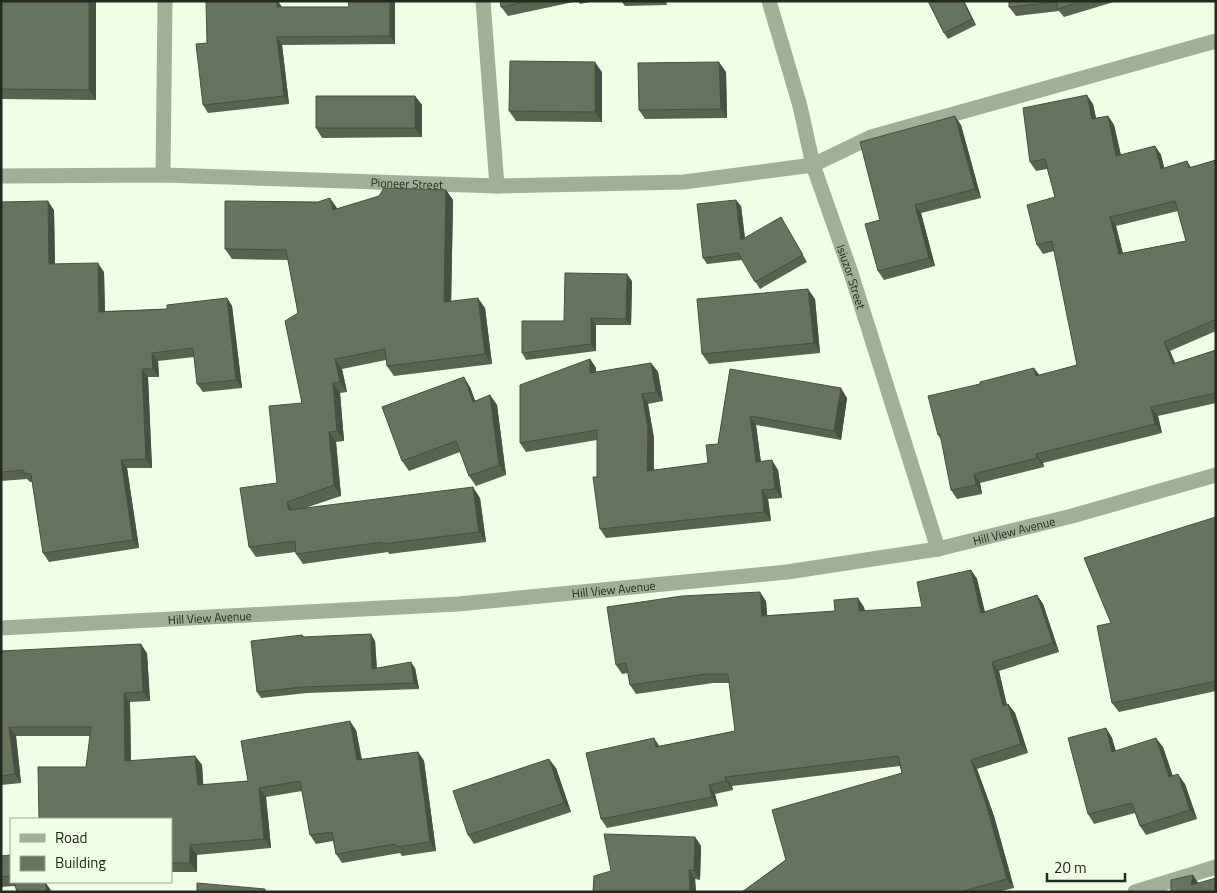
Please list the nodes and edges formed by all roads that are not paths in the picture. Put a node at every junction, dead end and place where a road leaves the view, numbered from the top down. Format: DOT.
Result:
graph roads {
  1 [pos="165,1"];
  2 [pos="483,1"];
  3 [pos="769,1"];
  4 [pos="1216,41"];
  5 [pos="813,165"];
  6 [pos="163,175"];
  7 [pos="1,176"];
  8 [pos="497,186"];
  9 [pos="1216,475"];
  10 [pos="938,549"];
  11 [pos="1,628"];
  12 [pos="1216,867"];
  13 [pos="1135,892"];
  1 -- 6 [label="street"];
  2 -- 8 [label="street"];
  3 -- 5 [label="street, Isiuzor Street"];
  4 -- 5 [label="street, Pioneer Street"];
  5 -- 8 [label="street, Pioneer Street"];
  5 -- 10 [label="street, Isiuzor Street"];
  6 -- 7 [label="street, Pioneer Street"];
  6 -- 8 [label="street, Pioneer Street"];
  9 -- 10 [label="street, Hill View Avenue"];
  10 -- 11 [label="street, Hill View Avenue"];
  12 -- 13 [label="street"];
}
